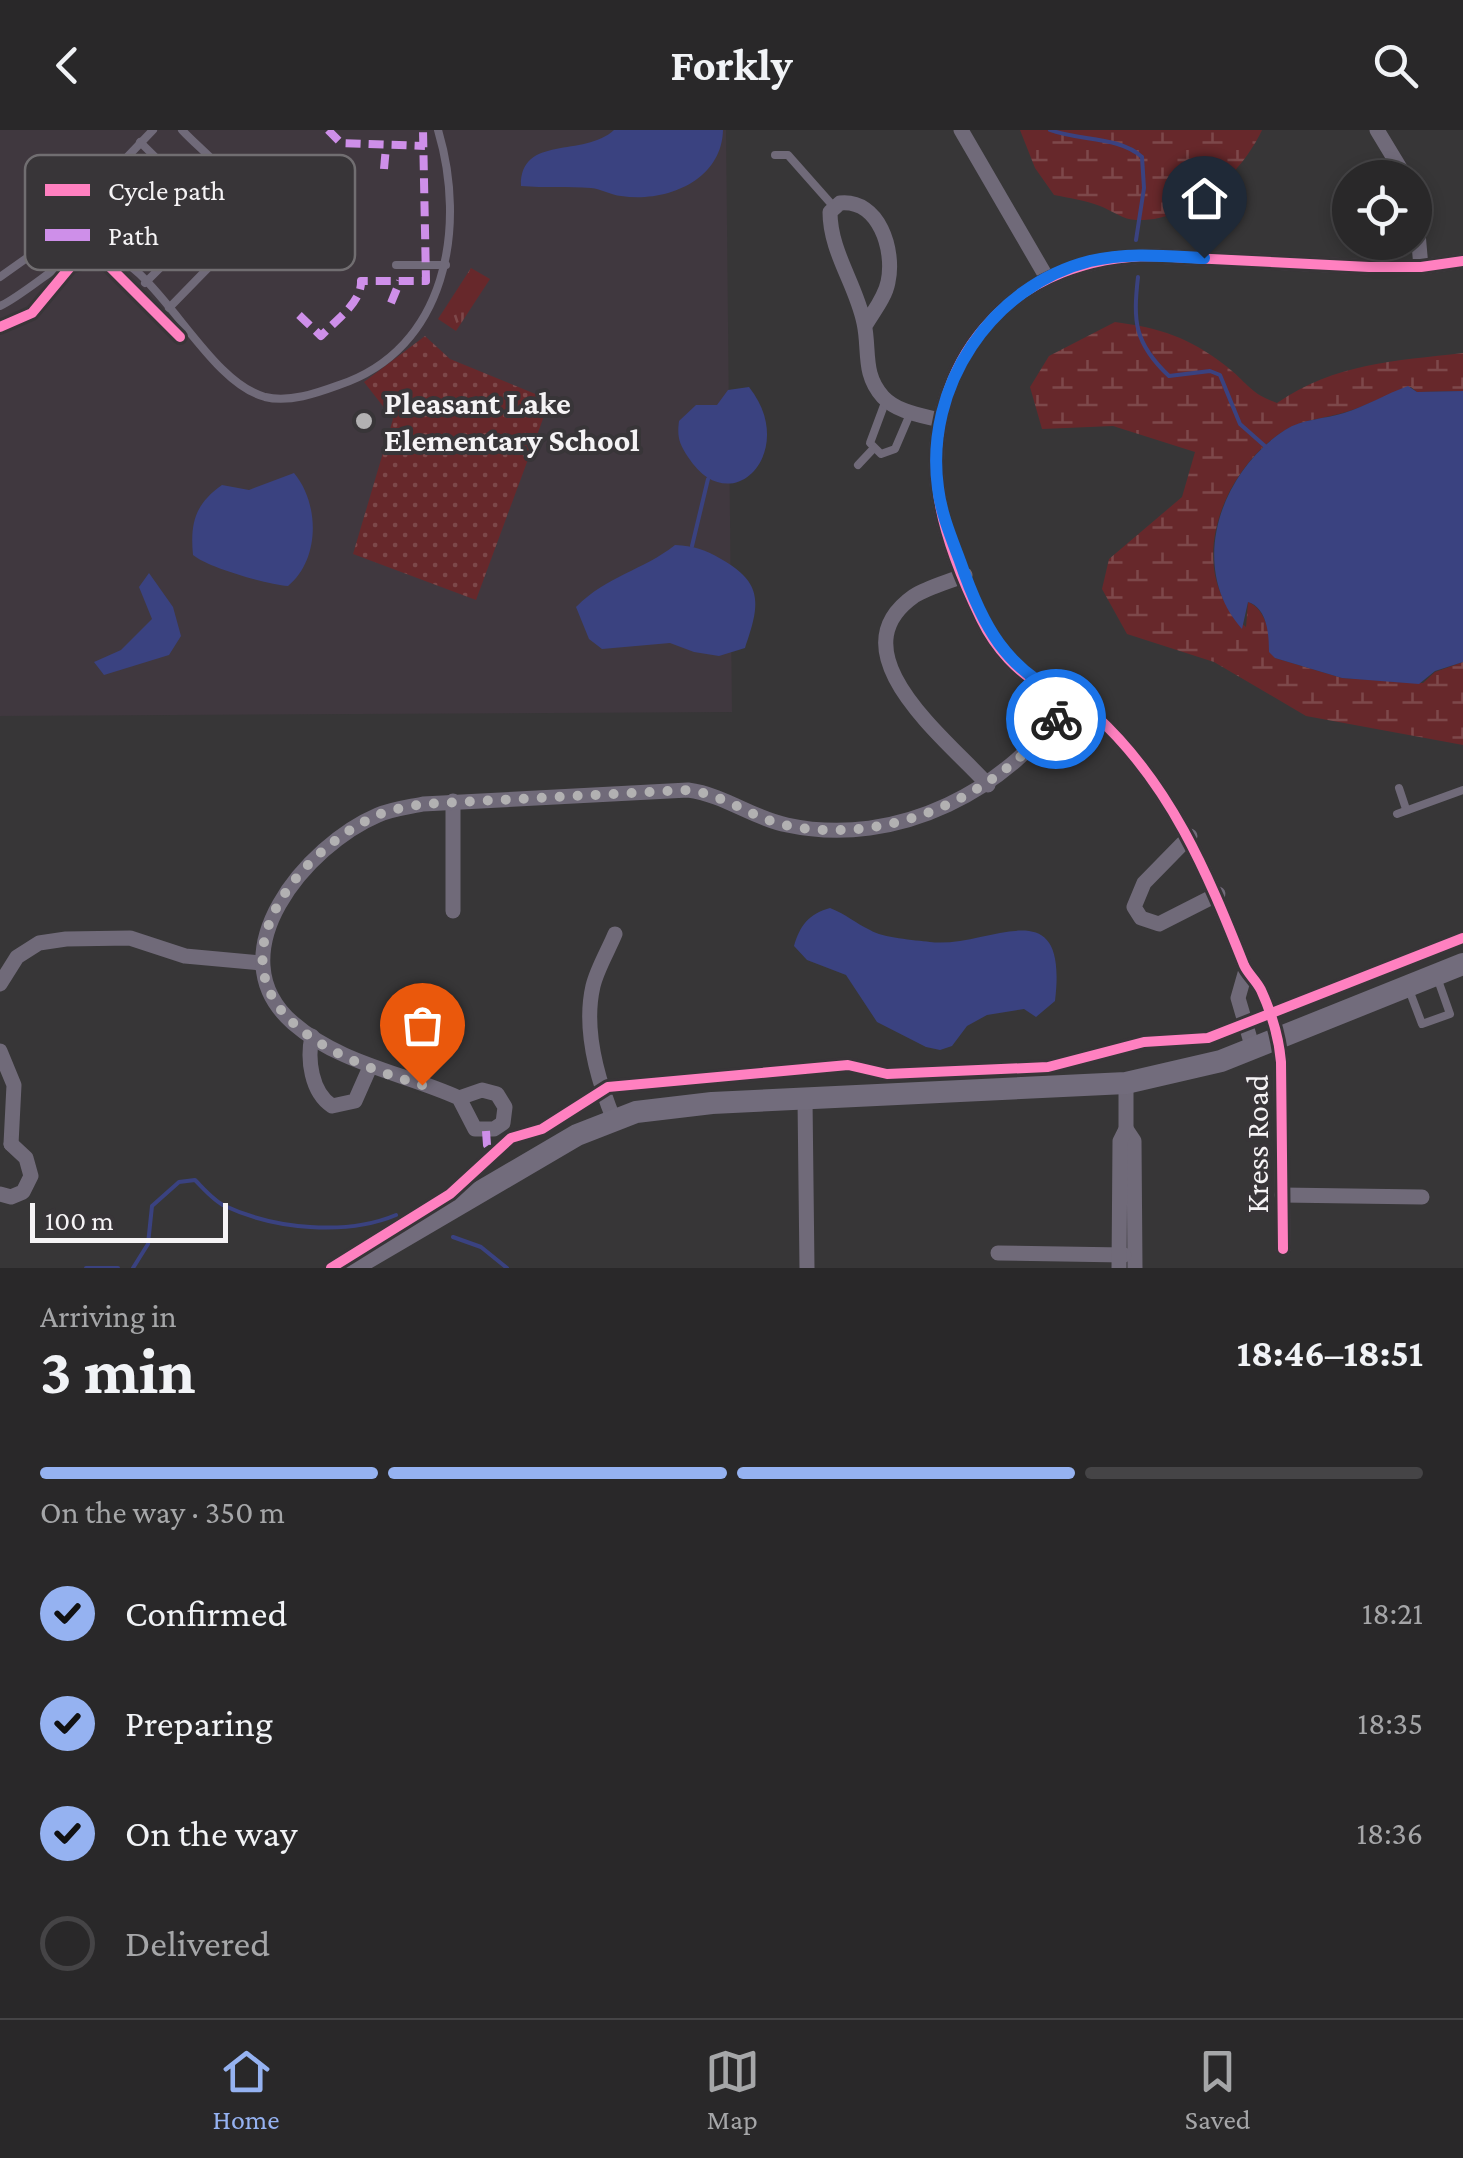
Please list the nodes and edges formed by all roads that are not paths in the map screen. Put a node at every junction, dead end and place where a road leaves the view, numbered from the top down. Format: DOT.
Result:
graph roads {
  1 [pos="152,130"];
  2 [pos="182,130"];
  3 [pos="438,130"];
  4 [pos="961,130"];
  5 [pos="1377,130"];
  6 [pos="140,142"];
  7 [pos="128,155"];
  8 [pos="153,155"];
  9 [pos="205,155"];
  10 [pos="775,156"];
  11 [pos="1395,160"];
  12 [pos="834,207"];
  13 [pos="25,257"];
  14 [pos="1420,260"];
  15 [pos="1463,261"];
  16 [pos="396,264"];
  17 [pos="446,265"];
  18 [pos="1421,267"];
  19 [pos="55,270"];
  20 [pos="132,270"];
  21 [pos="158,270"];
  22 [pos="207,270"];
  23 [pos="0,277"];
  24 [pos="1047,278"];
  25 [pos="145,283"];
  26 [pos="0,306"];
  27 [pos="169,308"];
  28 [pos="865,326"];
  29 [pos="886,400"];
  30 [pos="910,413"];
  31 [pos="940,420"];
  32 [pos="873,449"];
  33 [pos="858,465"];
  34 [pos="964,576"];
  35 [pos="1070,699"];
  36 [pos="988,785"];
  37 [pos="1399,788"];
  38 [pos="1463,790"];
  39 [pos="453,801"];
  40 [pos="1406,809"];
  41 [pos="1397,814"];
  42 [pos="1190,836"];
  43 [pos="1218,894"];
  44 [pos="454,910"];
  45 [pos="616,934"];
  46 [pos="261,962"];
  47 [pos="1463,964"];
  48 [pos="1246,970"];
  49 [pos="1437,975"];
  50 [pos="0,984"];
  51 [pos="1408,987"];
  52 [pos="312,1036"];
  53 [pos="1279,1040"];
  54 [pos="1253,1049"];
  55 [pos="0,1051"];
  56 [pos="370,1067"];
  57 [pos="1126,1084"];
  58 [pos="7,1097"];
  59 [pos="459,1098"];
  60 [pos="805,1100"];
  61 [pos="6,1120"];
  62 [pos="614,1120"];
  63 [pos="5,1147"];
  64 [pos="0,1194"];
  65 [pos="1282,1195"];
  66 [pos="1422,1197"];
  67 [pos="1282,1249"];
  68 [pos="998,1253"];
  69 [pos="1127,1262"];
  70 [pos="350,1268"];
  71 [pos="807,1268"];
  1 -- 6 [label="lane"];
  2 -- 9 [label="lane"];
  3 -- 17 [label="lane"];
  4 -- 24 [label="street"];
  5 -- 11 [label="street"];
  6 -- 7 [label="lane"];
  6 -- 8 [label="lane"];
  10 -- 12 [label="lane"];
  12 -- 28 [label="street"];
  12 -- 28 [label="street"];
  13 -- 23 [label="lane"];
  14 -- 18 [label="street"];
  15 -- 18 [label="street"];
  16 -- 17 [label="lane"];
  17 -- 27 [label="lane"];
  18 -- 24 [label="street"];
  19 -- 26 [label="lane"];
  20 -- 25 [label="lane"];
  21 -- 25 [label="lane"];
  22 -- 27 [label="lane"];
  24 -- 31 [label="street"];
  25 -- 27 [label="lane"];
  28 -- 29 [label="street"];
  29 -- 30 [label="street"];
  29 -- 32 [label="lane"];
  30 -- 31 [label="street"];
  30 -- 32 [label="lane"];
  31 -- 34 [label="street"];
  32 -- 33 [label="lane"];
  34 -- 35 [label="street"];
  34 -- 36 [label="street"];
  35 -- 36 [label="street"];
  35 -- 42 [label="street"];
  36 -- 39 [label="street"];
  37 -- 40 [label="lane"];
  38 -- 40 [label="lane"];
  39 -- 44 [label="street"];
  39 -- 46 [label="street"];
  40 -- 41 [label="lane"];
  42 -- 43 [label="street"];
  42 -- 43 [label="street"];
  43 -- 48 [label="street"];
  45 -- 62 [label="street"];
  46 -- 50 [label="street"];
  46 -- 52 [label="street"];
  47 -- 49 [label="main road"];
  48 -- 53 [label="street, Kress Road"];
  48 -- 54 [label="street"];
  49 -- 51 [label="main road"];
  49 -- 51 [label="lane"];
  51 -- 53 [label="main road"];
  52 -- 56 [label="street"];
  52 -- 56 [label="street"];
  53 -- 54 [label="main road"];
  53 -- 65 [label="street, Kress Road"];
  54 -- 57 [label="main road"];
  55 -- 58 [label="street"];
  56 -- 59 [label="street"];
  57 -- 60 [label="main road"];
  57 -- 69 [label="street"];
  58 -- 61 [label="street"];
  60 -- 62 [label="main road"];
  60 -- 71 [label="street"];
  61 -- 63 [label="street"];
  62 -- 70 [label="main road"];
  63 -- 64 [label="street"];
  65 -- 66 [label="street"];
  65 -- 67 [label="street, Kress Road"];
  68 -- 69 [label="street"];
}
